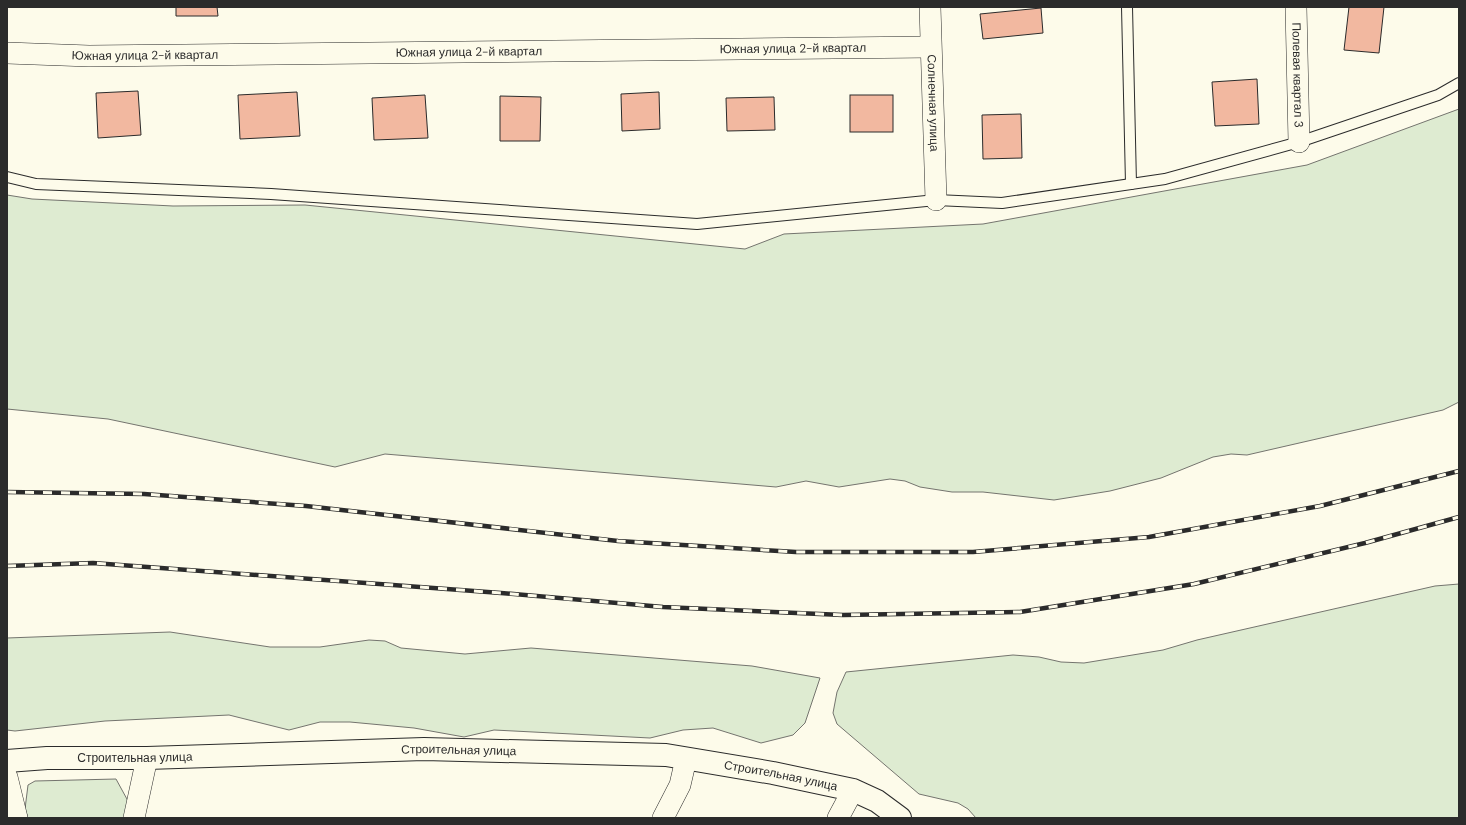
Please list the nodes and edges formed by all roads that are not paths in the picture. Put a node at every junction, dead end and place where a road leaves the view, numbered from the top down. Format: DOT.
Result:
graph roads {
  1 [pos="930,7"];
  2 [pos="1127,7"];
  3 [pos="1296,7"];
  4 [pos="930,47"];
  5 [pos="7,53"];
  6 [pos="1459,83"];
  7 [pos="1299,142"];
  8 [pos="7,177"];
  9 [pos="1131,184"];
  10 [pos="936,200"];
  11 [pos="147,758"];
  12 [pos="686,759"];
  13 [pos="7,761"];
  14 [pos="7,777"];
  15 [pos="853,790"];
  16 [pos="17,818"];
  17 [pos="134,818"];
  18 [pos="663,818"];
  19 [pos="838,818"];
  20 [pos="900,818"];
  1 -- 4 [label="street, Солнечная улица"];
  2 -- 9 [label="lane"];
  3 -- 7 [label="street, Полевая квартал 3"];
  4 -- 5 [label="street, Южная улица 2-й квартал"];
  4 -- 10 [label="street, Солнечная улица"];
  6 -- 7 [label="lane"];
  7 -- 9 [label="lane"];
  8 -- 10 [label="lane"];
  9 -- 10 [label="lane"];
  11 -- 12 [label="street, Строительная улица"];
  11 -- 13 [label="street, Строительная улица"];
  11 -- 17 [label="street"];
  12 -- 15 [label="street, Строительная улица"];
  12 -- 18 [label="street"];
  14 -- 16 [label="street"];
  15 -- 19 [label="street"];
  15 -- 20 [label="street, Строительная улица"];
}
